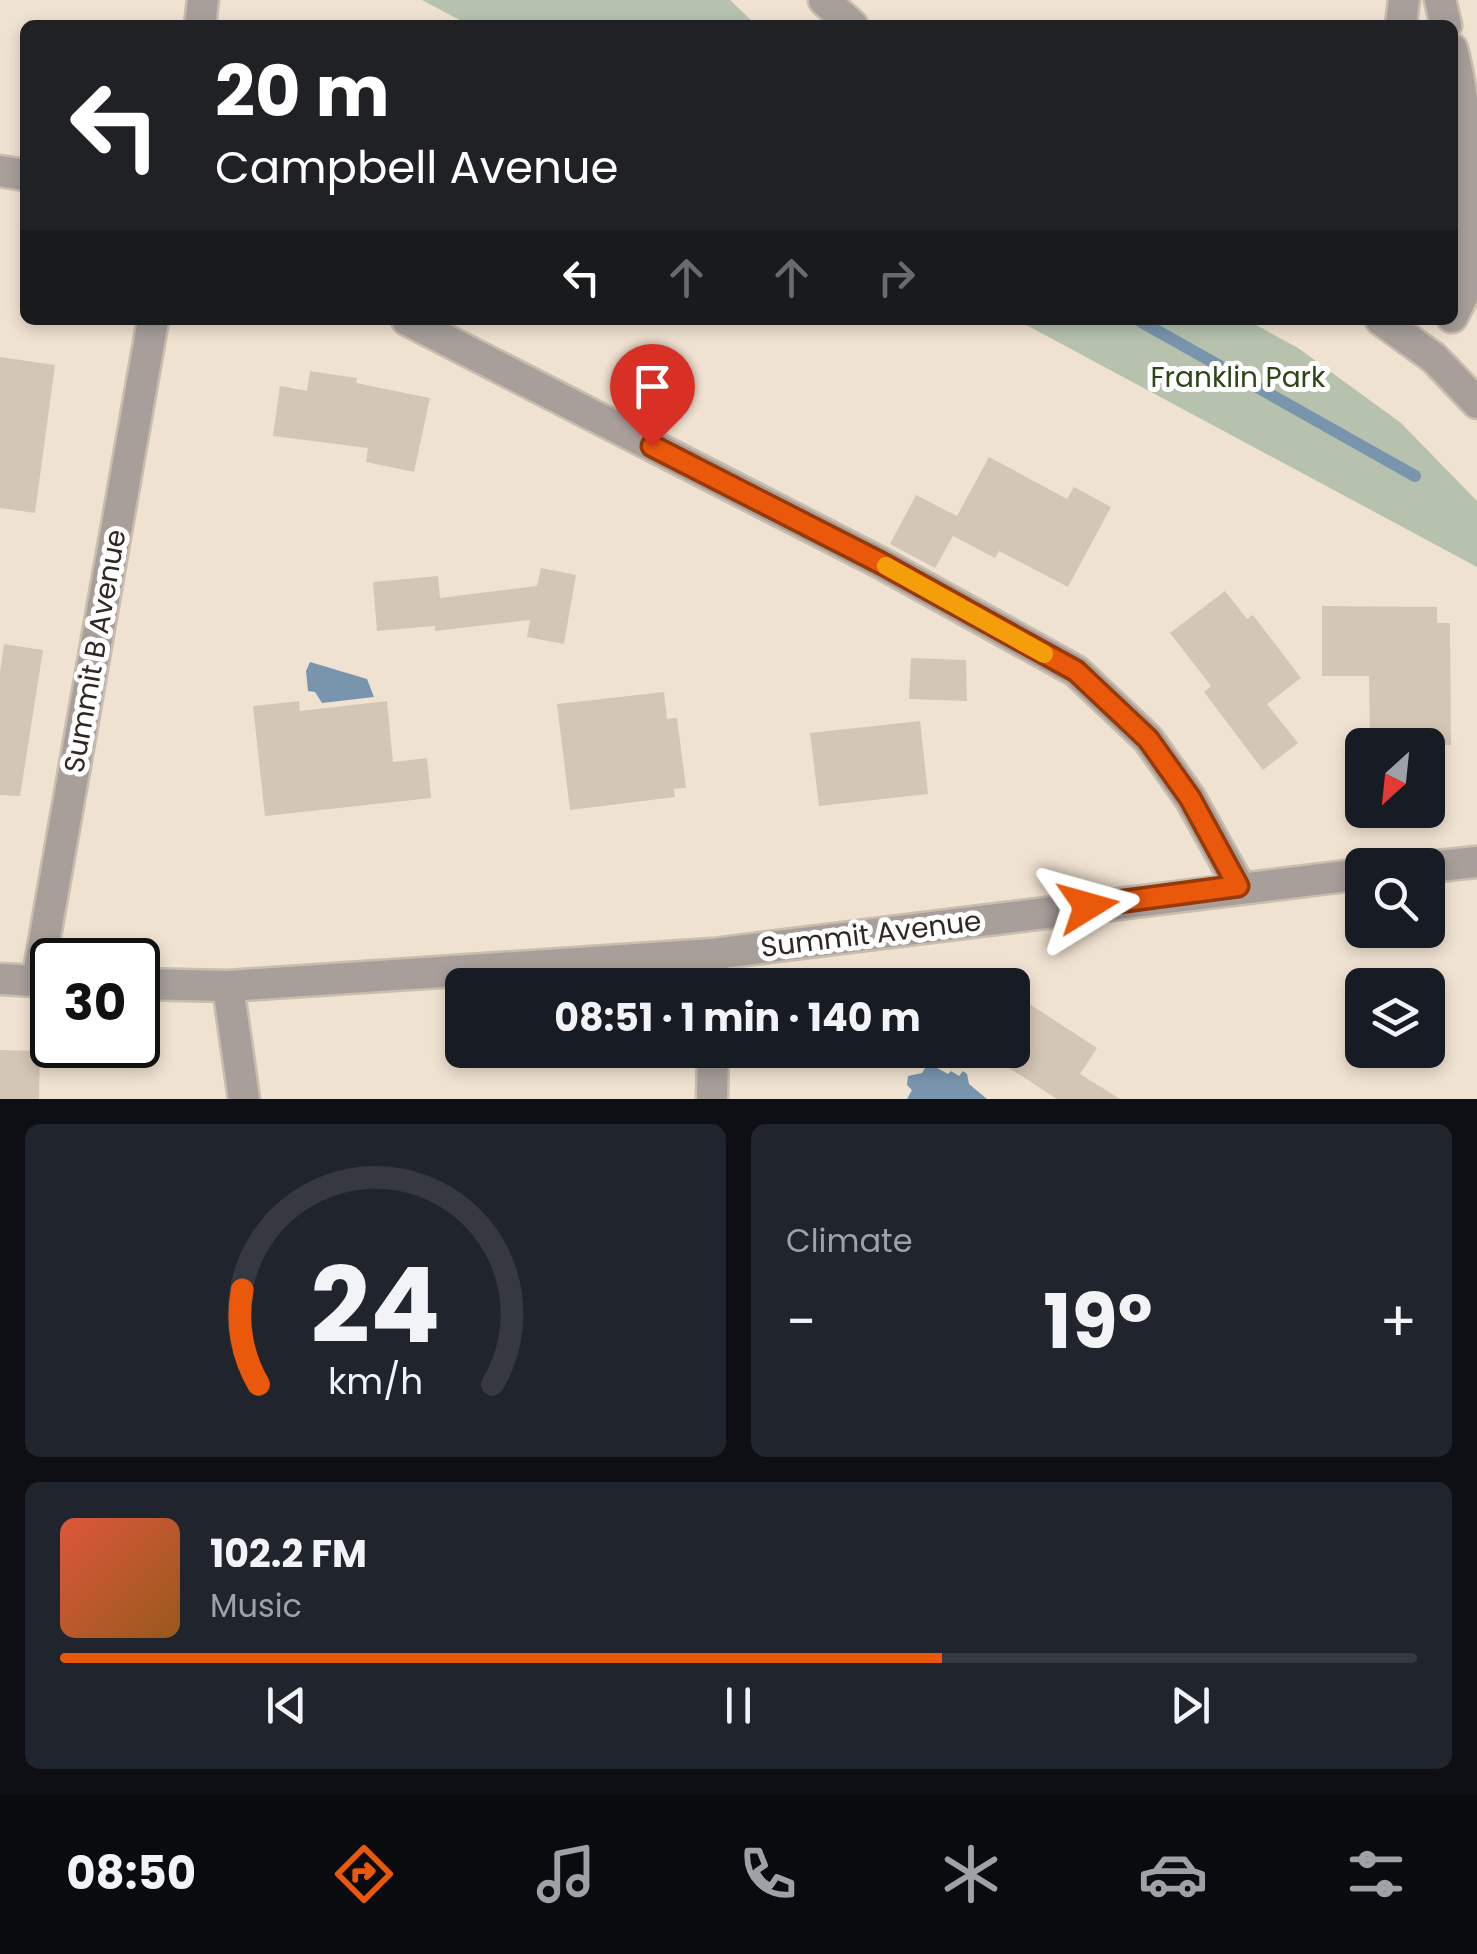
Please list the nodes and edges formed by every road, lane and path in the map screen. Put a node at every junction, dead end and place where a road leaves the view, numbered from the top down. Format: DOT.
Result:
graph roads {
  1 [pos="824,0"];
  2 [pos="846,20"];
  3 [pos="1458,72"];
  4 [pos="1458,304"];
  5 [pos="1477,311"];
  6 [pos="153,325"];
  7 [pos="418,325"];
  8 [pos="1388,325"];
  9 [pos="1449,325"];
  10 [pos="1434,358"];
  11 [pos="1477,403"];
  12 [pos="1477,862"];
  13 [pos="1445,866"];
  14 [pos="1345,876"];
  15 [pos="1238,886"];
  16 [pos="52,938"];
  17 [pos="713,954"];
  18 [pos="713,968"];
  19 [pos="0,979"];
  20 [pos="30,981"];
  21 [pos="160,984"];
  22 [pos="228,986"];
  23 [pos="713,1068"];
  24 [pos="244,1099"];
  25 [pos="712,1099"];
  1 -- 2 [label="street"];
  3 -- 4 [label="street"];
  5 -- 10 [label="street"];
  6 -- 16 [label="street, Summit B Avenue"];
  7 -- 15 [label="street"];
  8 -- 10 [label="street"];
  9 -- 10 [label="street"];
  10 -- 11 [label="street"];
  12 -- 13 [label="street"];
  14 -- 15 [label="street, Summit Avenue"];
  15 -- 17 [label="street, Summit Avenue"];
  17 -- 18 [label="street"];
  17 -- 22 [label="street, Summit Avenue"];
  19 -- 20 [label="street"];
  21 -- 22 [label="street, Summit Avenue"];
  22 -- 24 [label="street"];
  23 -- 25 [label="street"];
}
